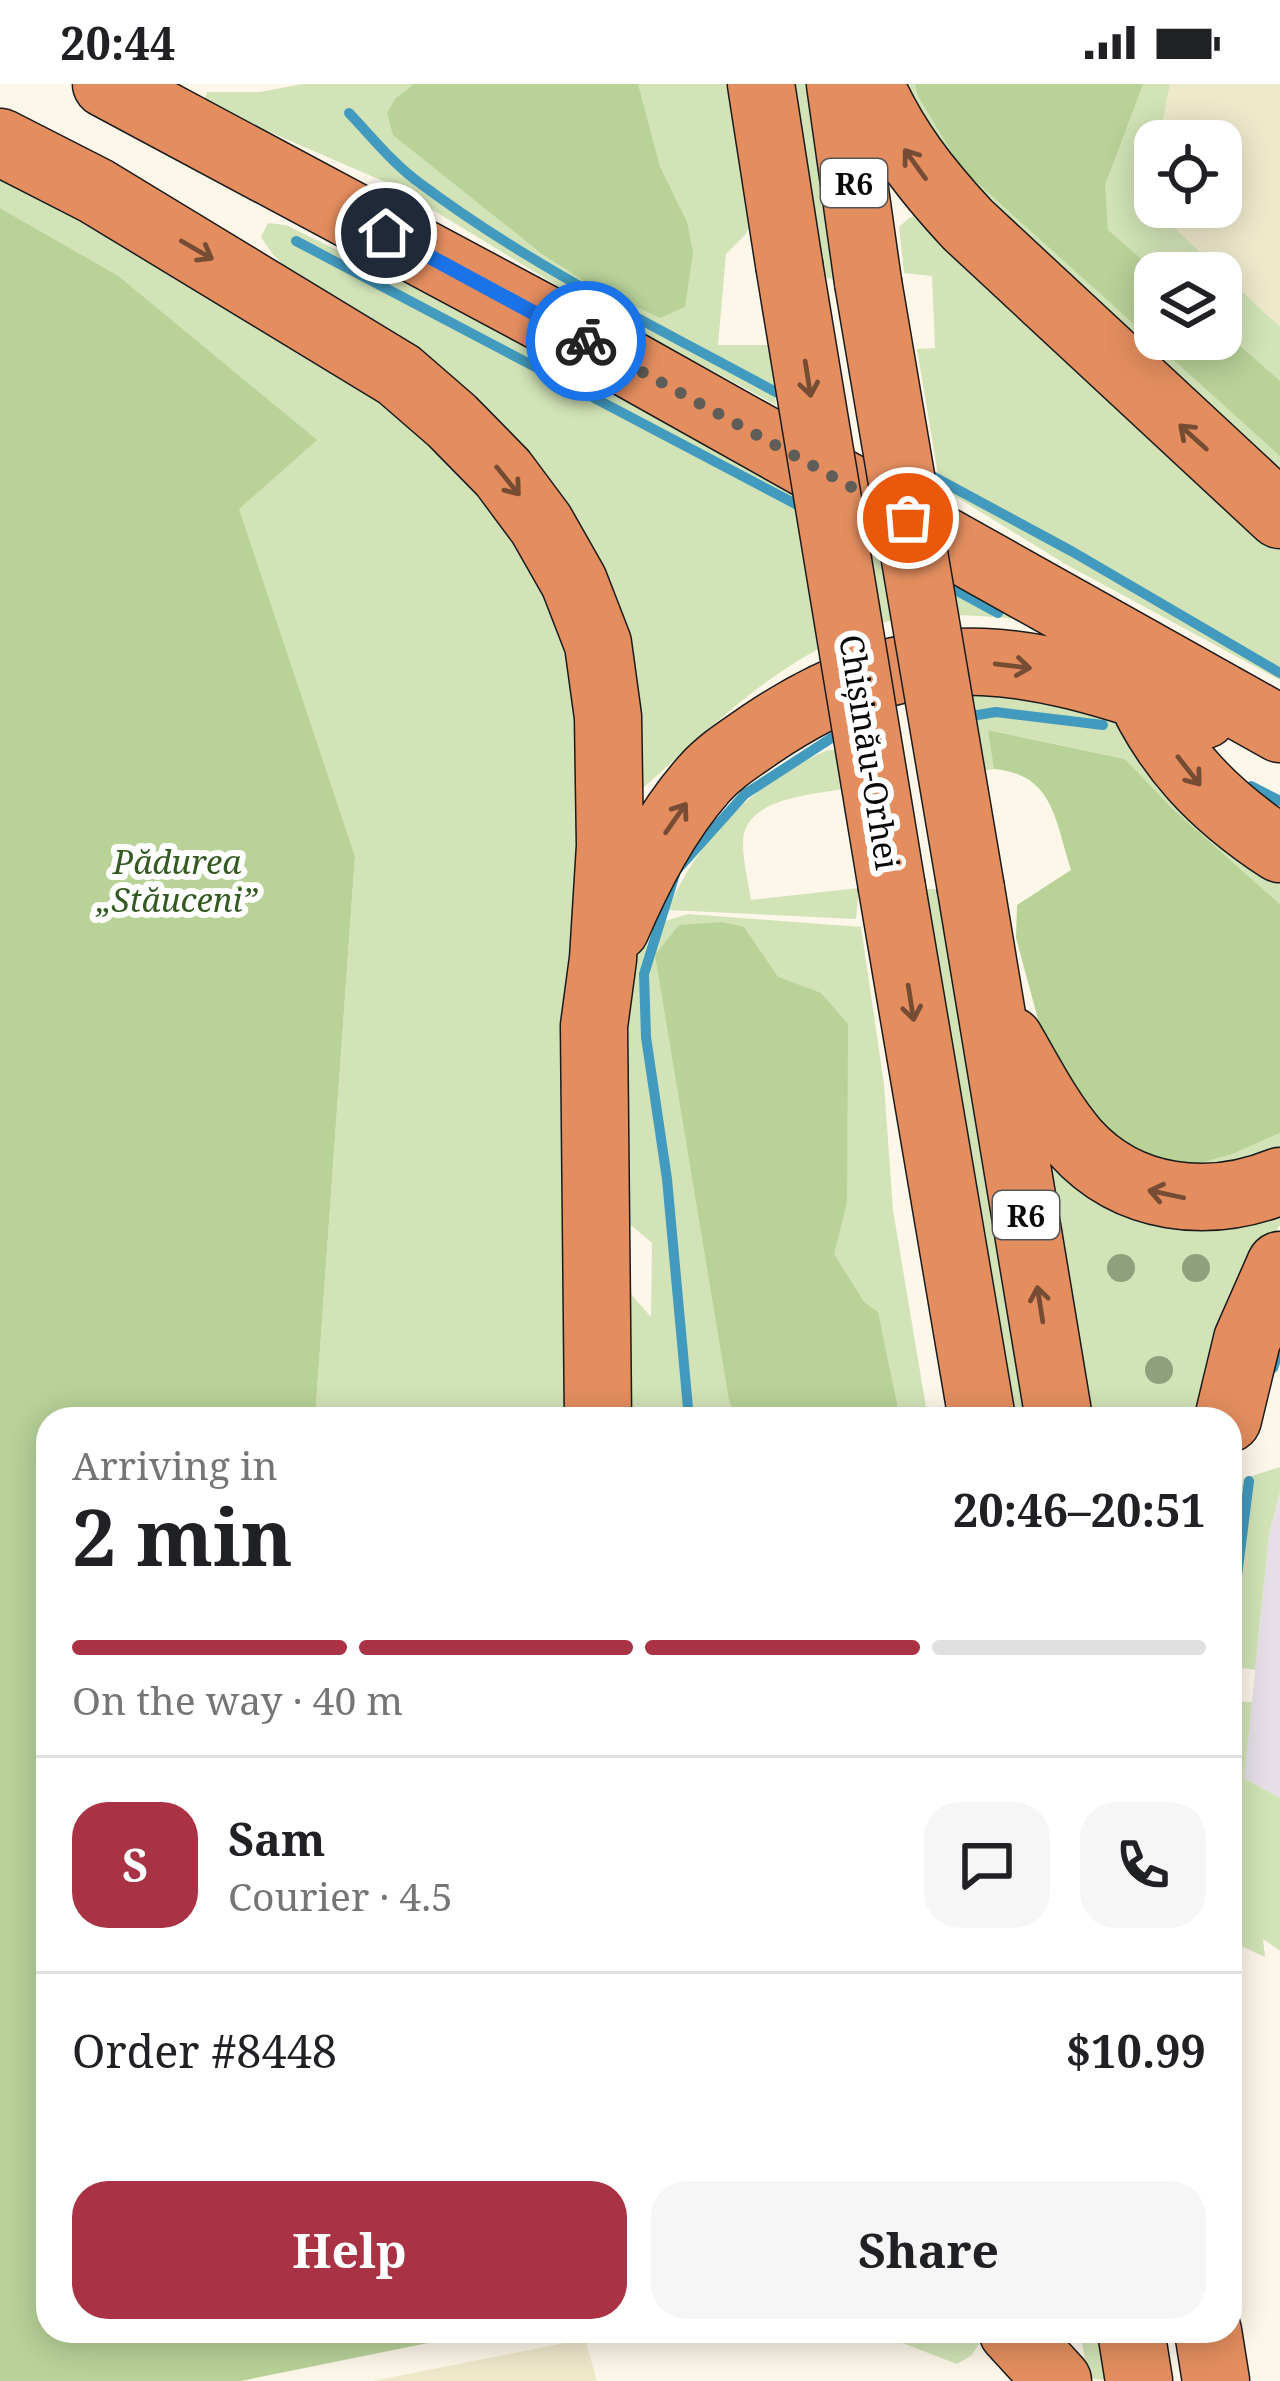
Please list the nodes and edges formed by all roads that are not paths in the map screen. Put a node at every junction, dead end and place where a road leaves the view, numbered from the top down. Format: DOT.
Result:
graph roads {
  1 [pos="761,84"];
  2 [pos="840,84"];
  3 [pos="870,84"];
  4 [pos="129,96"];
  5 [pos="0,142"];
  6 [pos="96,191"];
  7 [pos="1280,515"];
  8 [pos="1113,632"];
  9 [pos="1139,695"];
  10 [pos="1280,729"];
  11 [pos="1280,740"];
  12 [pos="1280,849"];
  13 [pos="603,958"];
  14 [pos="993,1012"];
  15 [pos="929,1117"];
  16 [pos="1280,1180"];
  17 [pos="1280,1264"];
  18 [pos="598,1407"];
  19 [pos="945,1407"];
  20 [pos="980,1407"];
  21 [pos="1057,1407"];
  22 [pos="1231,1407"];
  23 [pos="1023,2343"];
  24 [pos="1133,2343"];
  25 [pos="1210,2343"];
  26 [pos="1058,2381"];
  27 [pos="1138,2381"];
  28 [pos="1216,2381"];
  1 -- 15 [label="highway, Chișinău-Orhei / R6, one-way, bridge"];
  2 -- 14 [label="highway, R6, bridge"];
  7 -- 3 [label="highway, one-way"];
  4 -- 6 [label="highway"];
  4 -- 8 [label="highway"];
  5 -- 6 [label="highway"];
  6 -- 13 [label="highway, one-way"];
  8 -- 9 [label="highway"];
  8 -- 10 [label="highway"];
  9 -- 11 [label="highway"];
  9 -- 12 [label="highway, one-way"];
  13 -- 9 [label="highway, one-way"];
  13 -- 18 [label="highway"];
  16 -- 14 [label="highway, one-way"];
  21 -- 14 [label="highway, R6, one-way"];
  15 -- 19 [label="highway"];
  15 -- 20 [label="highway, Chișinău-Orhei / R6"];
  17 -- 22 [label="highway"];
  23 -- 26 [label="highway"];
  24 -- 27 [label="highway"];
  25 -- 28 [label="highway"];
}
